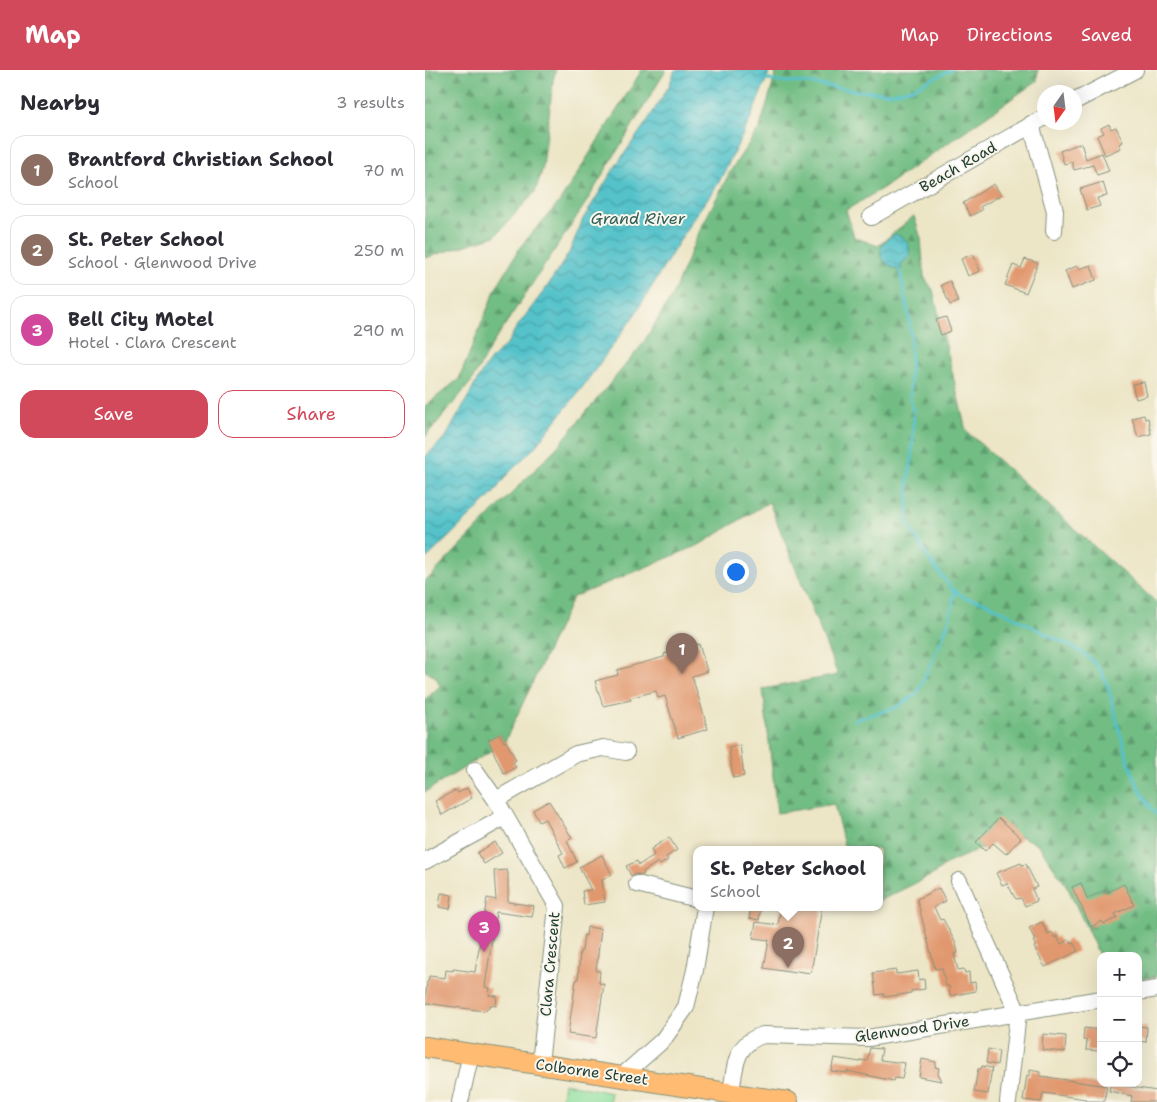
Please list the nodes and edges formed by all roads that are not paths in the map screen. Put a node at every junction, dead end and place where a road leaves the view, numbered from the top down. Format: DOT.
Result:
graph roads {
  1 [pos="1135,70"];
  2 [pos="1082,97"];
  3 [pos="1037,120"];
  4 [pos="1039,130"];
  5 [pos="871,217"];
  6 [pos="1054,231"];
  7 [pos="626,752"];
  8 [pos="475,770"];
  9 [pos="496,800"];
  10 [pos="505,817"];
  11 [pos="425,861"];
  12 [pos="959,881"];
  13 [pos="637,884"];
  14 [pos="693,898"];
  15 [pos="704,911"];
  16 [pos="1157,989"];
  17 [pos="1142,991"];
  18 [pos="1097,1000"];
  19 [pos="1018,1013"];
  20 [pos="425,1047"];
  21 [pos="471,1053"];
  22 [pos="540,1064"];
  23 [pos="622,1076"];
  24 [pos="731,1093"];
  25 [pos="461,1102"];
  26 [pos="788,1102"];
  27 [pos="1008,1102"];
  1 -- 2 [label="street"];
  3 -- 5 [label="street, Beach Road"];
  4 -- 6 [label="street"];
  7 -- 9 [label="street"];
  8 -- 9 [label="street, Clara Crescent"];
  9 -- 10 [label="street, Clara Crescent"];
  10 -- 11 [label="street"];
  10 -- 22 [label="street, Clara Crescent"];
  12 -- 19 [label="street"];
  13 -- 14 [label="street"];
  15 -- 23 [label="street"];
  16 -- 17 [label="street"];
  18 -- 19 [label="street, Glenwood Drive"];
  19 -- 24 [label="street, Glenwood Drive"];
  19 -- 27 [label="street"];
  20 -- 21 [label="main road, Colborne Street"];
  21 -- 22 [label="main road, Colborne Street"];
  21 -- 25 [label="street"];
  22 -- 23 [label="main road, Colborne Street"];
  23 -- 24 [label="main road, Colborne Street"];
  24 -- 26 [label="main road, Colborne Street"];
}
